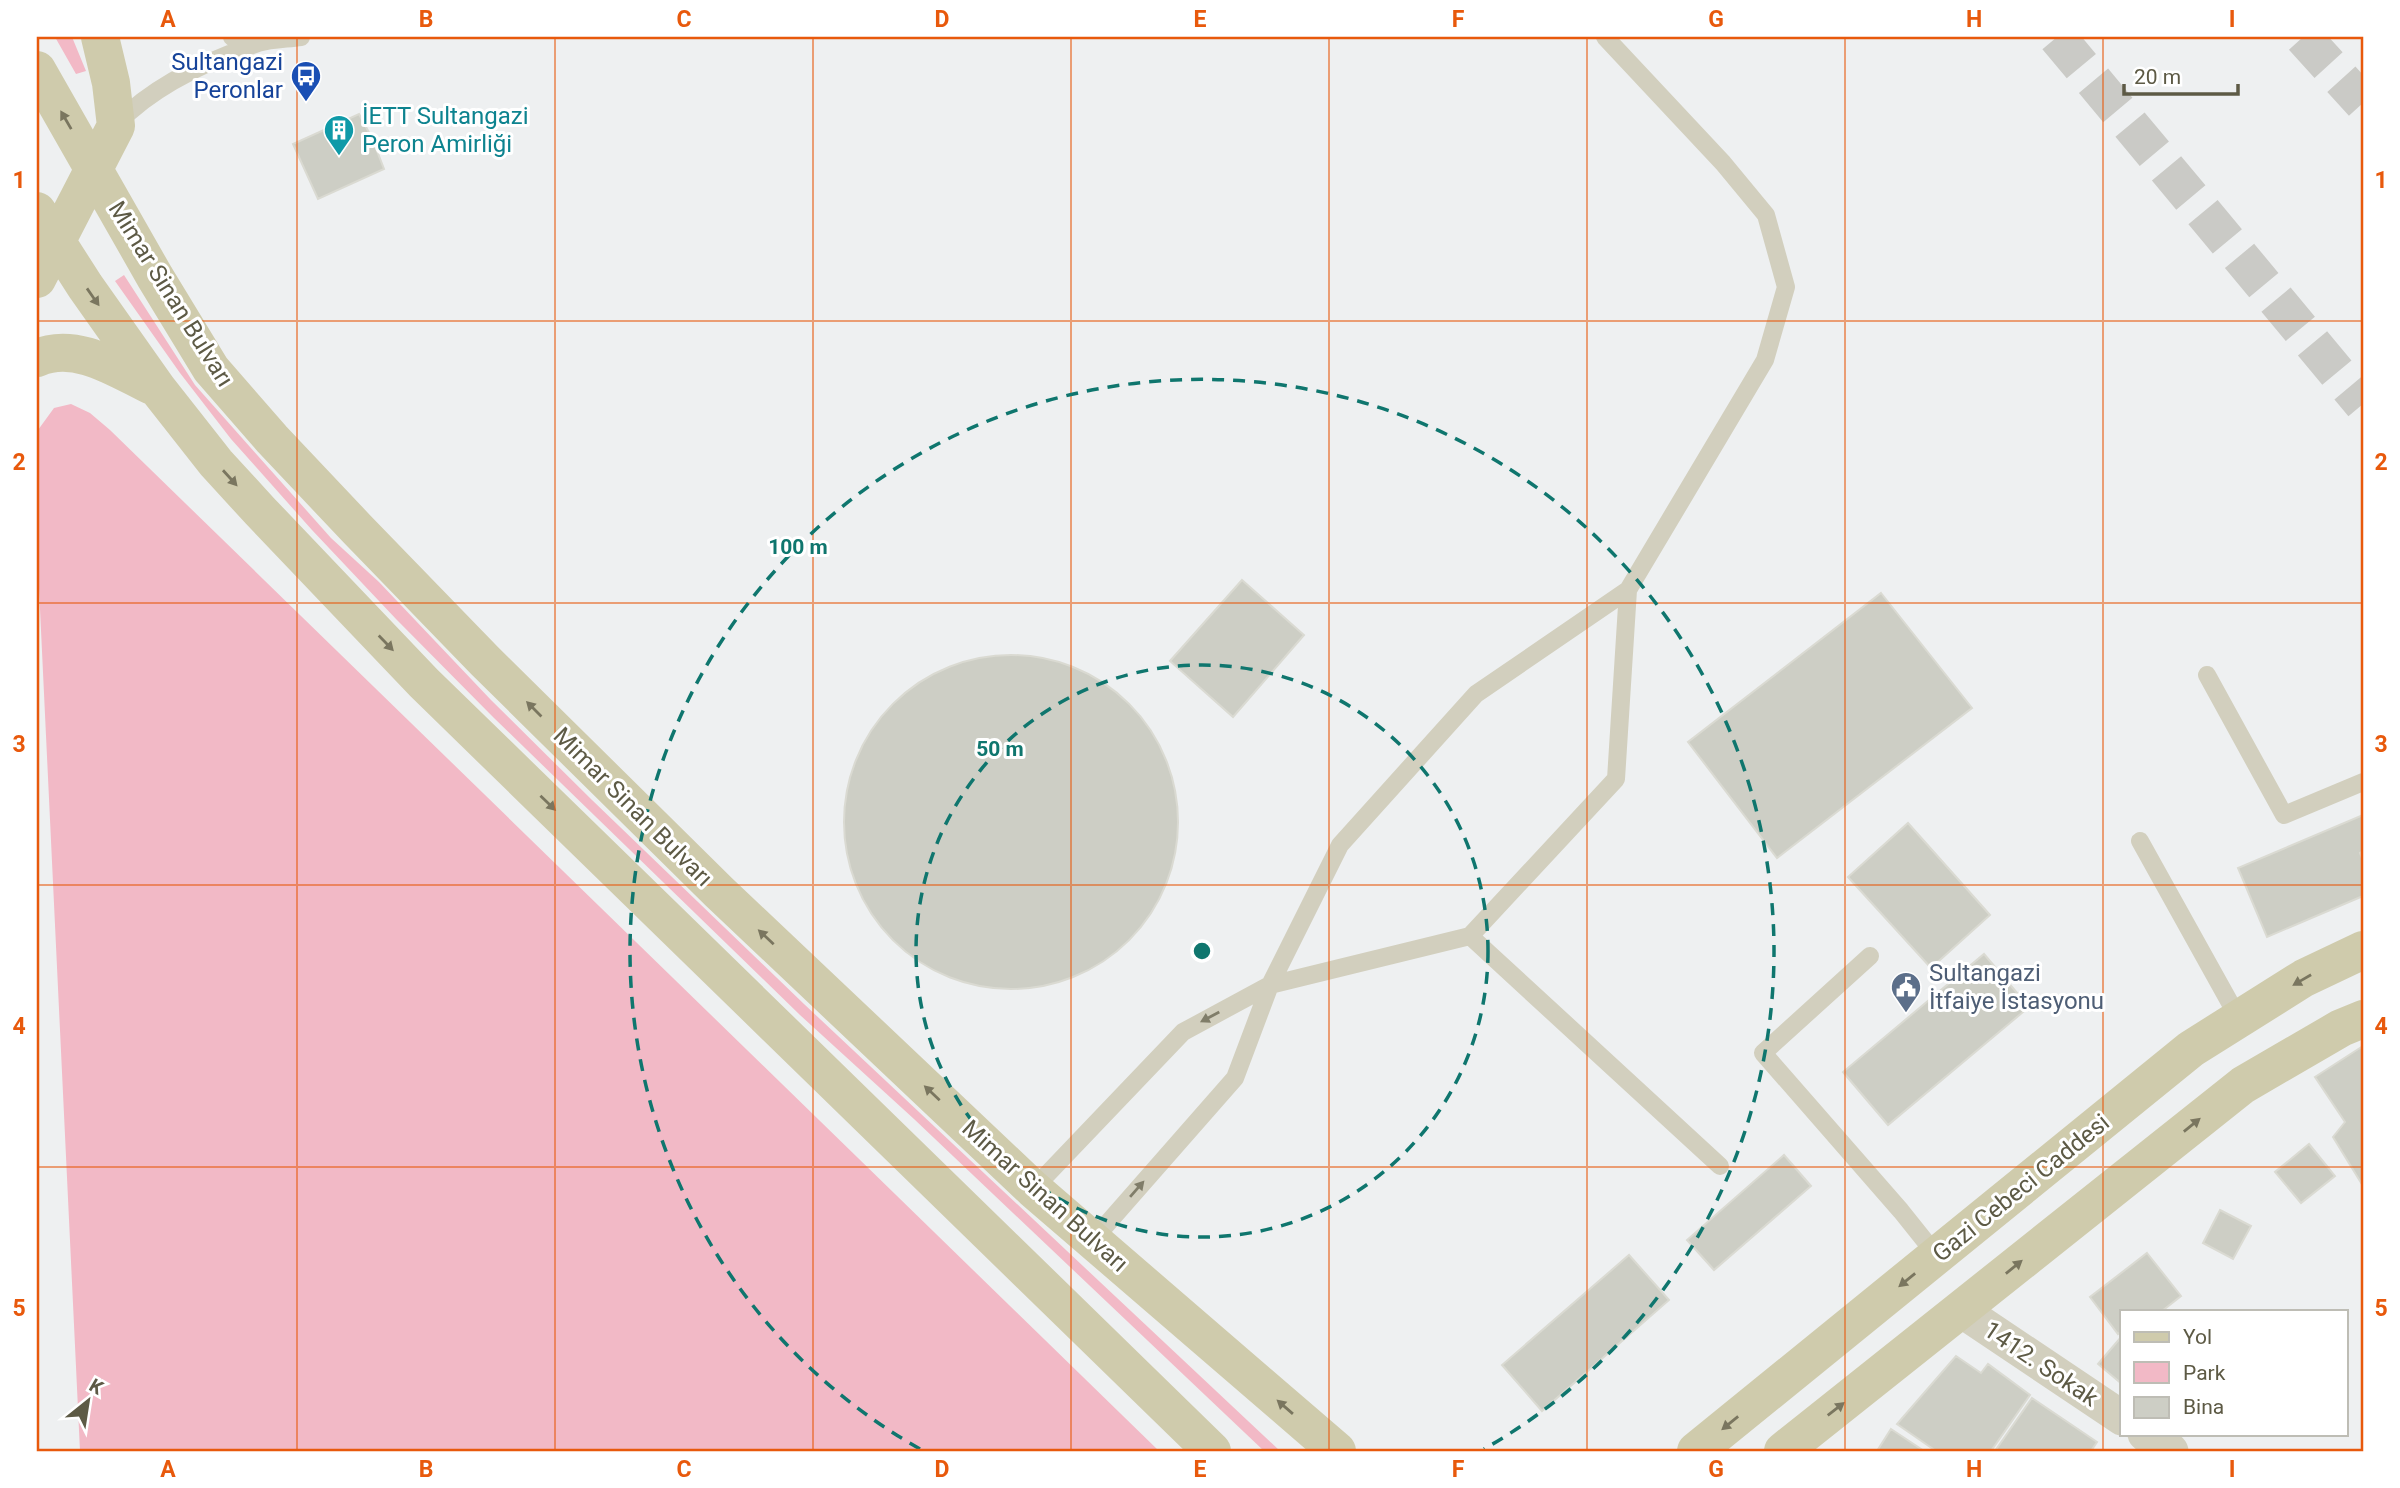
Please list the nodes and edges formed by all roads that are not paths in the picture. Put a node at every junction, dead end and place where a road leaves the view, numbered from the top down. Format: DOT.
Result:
graph roads {
  1 [pos="100,37"];
  2 [pos="232,37"];
  3 [pos="297,37"];
  4 [pos="1605,37"];
  5 [pos="260,40"];
  6 [pos="37,70"];
  7 [pos="116,126"];
  8 [pos="95,170"];
  9 [pos="46,225"];
  10 [pos="37,279"];
  11 [pos="37,358"];
  12 [pos="157,388"];
  13 [pos="1628,590"];
  14 [pos="2207,675"];
  15 [pos="2363,782"];
  16 [pos="2140,841"];
  17 [pos="1470,936"];
  18 [pos="2363,950"];
  19 [pos="1870,956"];
  20 [pos="1270,985"];
  21 [pos="2239,1019"];
  22 [pos="2363,1019"];
  23 [pos="1720,1166"];
  24 [pos="1034,1189"];
  25 [pos="1092,1241"];
  26 [pos="1937,1256"];
  27 [pos="1961,1310"];
  28 [pos="2120,1417"];
  29 [pos="2148,1436"];
  30 [pos="1212,1451"];
  31 [pos="1337,1451"];
  32 [pos="1696,1451"];
  33 [pos="1783,1451"];
  34 [pos="2171,1451"];
  1 -- 7 [label="main road"];
  2 -- 5 [label="lane"];
  3 -- 5 [label="lane"];
  4 -- 13 [label="lane"];
  5 -- 7 [label="lane"];
  8 -- 6 [label="main road, Mimar Sinan Bulvarı, one-way"];
  7 -- 8 [label="main road"];
  8 -- 9 [label="main road"];
  24 -- 8 [label="main road, Mimar Sinan Bulvarı, one-way"];
  9 -- 10 [label="main road"];
  9 -- 12 [label="main road, one-way"];
  11 -- 12 [label="main road"];
  12 -- 30 [label="main road, one-way"];
  13 -- 17 [label="lane"];
  13 -- 20 [label="lane"];
  14 -- 15 [label="lane"];
  16 -- 21 [label="lane"];
  17 -- 20 [label="lane"];
  17 -- 23 [label="lane"];
  18 -- 21 [label="main road, Gazi Cebeci Caddesi, one-way"];
  19 -- 26 [label="lane"];
  20 -- 24 [label="lane, one-way"];
  25 -- 20 [label="lane, one-way"];
  21 -- 26 [label="main road, Gazi Cebeci Caddesi"];
  27 -- 22 [label="main road, one-way"];
  24 -- 25 [label="main road, Mimar Sinan Bulvarı"];
  31 -- 25 [label="main road, Mimar Sinan Bulvarı, one-way"];
  26 -- 32 [label="main road, Gazi Cebeci Caddesi, one-way"];
  27 -- 28 [label="street, 1412. Sokak"];
  33 -- 27 [label="main road, one-way"];
  29 -- 34 [label="street"];
}
